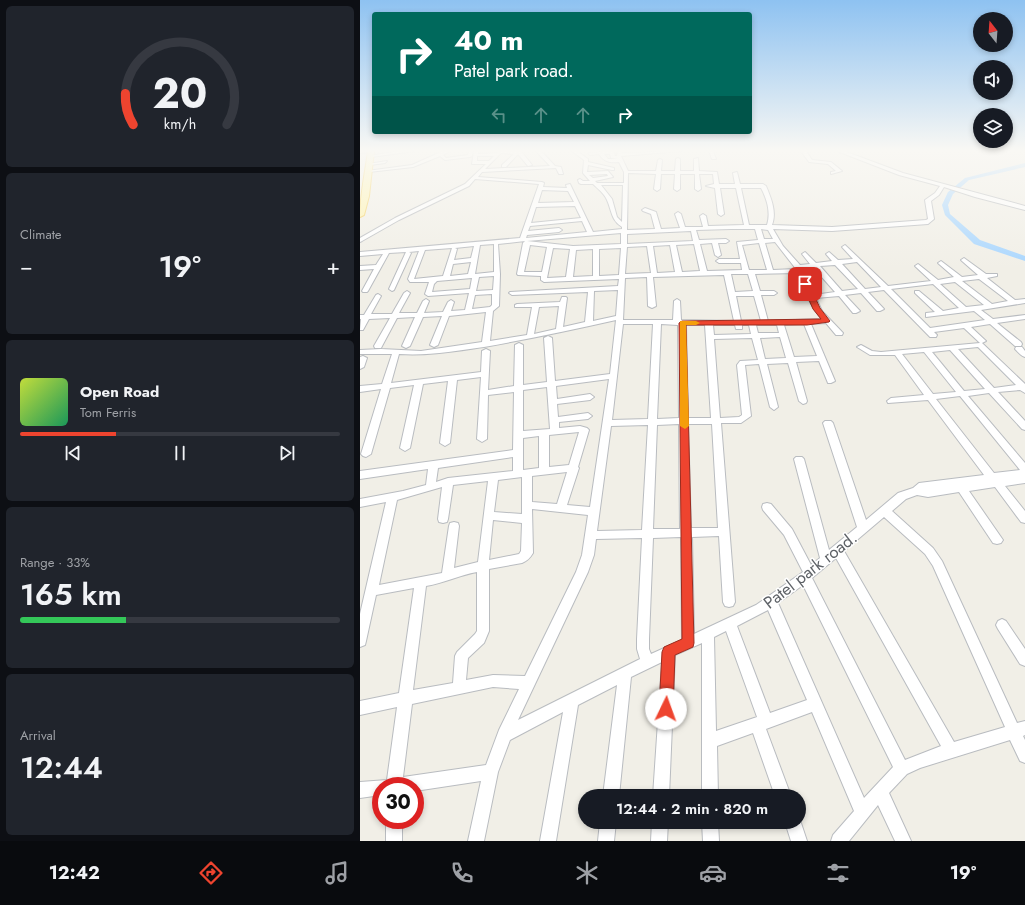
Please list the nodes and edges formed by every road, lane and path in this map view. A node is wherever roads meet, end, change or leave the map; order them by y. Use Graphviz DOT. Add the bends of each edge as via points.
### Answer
graph roads {
  1 [pos="363,190"];
  2 [pos="366,190"];
  3 [pos="457,190"];
  4 [pos="540,190"];
  5 [pos="543,190"];
  6 [pos="563,190"];
  7 [pos="571,190"];
  8 [pos="602,190"];
  9 [pos="626,190"];
  10 [pos="718,190"];
  11 [pos="738,190"];
  12 [pos="765,190"];
  13 [pos="940,190"];
  14 [pos="960,190"];
  15 [pos="551,197"];
  16 [pos="360,204"];
  17 [pos="577,204"];
  18 [pos="535,205"];
  19 [pos="1025,208"];
  20 [pos="645,210"];
  21 [pos="556,214"];
  22 [pos="678,214"];
  23 [pos="721,214"];
  24 [pos="360,215"];
  25 [pos="703,216"];
  26 [pos="585,220"];
  27 [pos="527,225"];
  28 [pos="747,227"];
  29 [pos="759,227"];
  30 [pos="775,227"];
  31 [pos="706,228"];
  32 [pos="682,229"];
  33 [pos="693,229"];
  34 [pos="559,230"];
  35 [pos="624,230"];
  36 [pos="658,230"];
  37 [pos="525,233"];
  38 [pos="591,234"];
  39 [pos="360,240"];
  40 [pos="778,240"];
  41 [pos="726,241"];
  42 [pos="762,241"];
  43 [pos="523,242"];
  44 [pos="715,242"];
  45 [pos="697,243"];
  46 [pos="673,244"];
  47 [pos="496,245"];
  48 [pos="650,245"];
  49 [pos="477,246"];
  50 [pos="550,246"];
  51 [pos="623,246"];
  52 [pos="596,247"];
  53 [pos="845,247"];
  54 [pos="573,248"];
  55 [pos="454,249"];
  56 [pos="422,251"];
  57 [pos="408,252"];
  58 [pos="386,254"];
  59 [pos="805,254"];
  60 [pos="829,254"];
  61 [pos="360,255"];
  62 [pos="474,260"];
  63 [pos="858,260"];
  64 [pos="964,260"];
  65 [pos="744,261"];
  66 [pos="450,262"];
  67 [pos="838,263"];
  68 [pos="941,263"];
  69 [pos="815,265"];
  70 [pos="918,266"];
  71 [pos="379,267"];
  72 [pos="360,268"];
  73 [pos="799,269"];
  74 [pos="727,272"];
  75 [pos="748,272"];
  76 [pos="771,272"];
  77 [pos="704,273"];
  78 [pos="497,274"];
  79 [pos="679,274"];
  80 [pos="995,274"];
  81 [pos="652,275"];
  82 [pos="473,276"];
  83 [pos="982,276"];
  84 [pos="544,277"];
  85 [pos="622,277"];
  86 [pos="446,278"];
  87 [pos="456,278"];
  88 [pos="596,278"];
  89 [pos="411,279"];
  90 [pos="435,279"];
  91 [pos="569,279"];
  92 [pos="958,279"];
  93 [pos="371,280"];
  94 [pos="396,280"];
  95 [pos="360,281"];
  96 [pos="935,282"];
  97 [pos="621,288"];
  98 [pos="887,288"];
  99 [pos="392,289"];
  100 [pos="591,290"];
  101 [pos="365,291"];
  102 [pos="565,291"];
  103 [pos="864,291"];
  104 [pos="473,292"];
  105 [pos="495,292"];
  106 [pos="541,292"];
  107 [pos="917,292"];
  108 [pos="407,293"];
  109 [pos="453,293"];
  110 [pos="512,293"];
  111 [pos="774,293"];
  112 [pos="731,294"];
  113 [pos="757,294"];
  114 [pos="841,294"];
  115 [pos="378,296"];
  116 [pos="811,298"];
  117 [pos="426,301"];
  118 [pos="677,301"];
  119 [pos="1025,301"];
  120 [pos="451,302"];
  121 [pos="1014,303"];
  122 [pos="563,304"];
  123 [pos="536,305"];
  124 [pos="517,306"];
  125 [pos="990,306"];
  126 [pos="880,308"];
  127 [pos="975,308"];
  128 [pos="490,310"];
  129 [pos="965,310"];
  130 [pos="856,311"];
  131 [pos="468,312"];
  132 [pos="941,313"];
  133 [pos="448,314"];
  134 [pos="420,315"];
  135 [pos="929,315"];
  136 [pos="394,316"];
  137 [pos="363,317"];
  138 [pos="1025,317"];
  139 [pos="620,320"];
  140 [pos="752,322"];
  141 [pos="765,322"];
  142 [pos="817,322"];
  143 [pos="991,322"];
  144 [pos="654,323"];
  145 [pos="680,323"];
  146 [pos="709,323"];
  147 [pos="738,323"];
  148 [pos="780,323"];
  149 [pos="589,324"];
  150 [pos="965,325"];
  151 [pos="360,328"];
  152 [pos="559,331"];
  153 [pos="839,333"];
  154 [pos="784,335"];
  155 [pos="530,336"];
  156 [pos="740,336"];
  157 [pos="755,336"];
  158 [pos="710,337"];
  159 [pos="548,338"];
  160 [pos="982,341"];
  161 [pos="519,344"];
  162 [pos="434,345"];
  163 [pos="378,346"];
  164 [pos="406,346"];
  165 [pos="486,347"];
  166 [pos="861,347"];
  167 [pos="952,347"];
  168 [pos="1021,349"];
  169 [pos="926,350"];
  170 [pos="396,352"];
  171 [pos="897,353"];
  172 [pos="361,355"];
  173 [pos="821,358"];
  174 [pos="791,359"];
  175 [pos="762,361"];
  176 [pos="360,367"];
  177 [pos="485,374"];
  178 [pos="614,376"];
  179 [pos="453,377"];
  180 [pos="831,381"];
  181 [pos="419,382"];
  182 [pos="551,384"];
  183 [pos="385,386"];
  184 [pos="1024,388"];
  185 [pos="360,389"];
  186 [pos="518,389"];
  187 [pos="992,390"];
  188 [pos="484,393"];
  189 [pos="961,394"];
  190 [pos="590,397"];
  191 [pos="931,397"];
  192 [pos="803,401"];
  193 [pos="892,401"];
  194 [pos="553,402"];
  195 [pos="774,406"];
  196 [pos="588,416"];
  197 [pos="554,420"];
  198 [pos="716,421"];
  199 [pos="652,422"];
  200 [pos="685,422"];
  201 [pos="607,423"];
  202 [pos="828,423"];
  203 [pos="1025,427"];
  204 [pos="555,431"];
  205 [pos="544,433"];
  206 [pos="518,435"];
  207 [pos="482,439"];
  208 [pos="445,443"];
  209 [pos="405,448"];
  210 [pos="518,453"];
  211 [pos="366,454"];
  212 [pos="799,459"];
  213 [pos="434,465"];
  214 [pos="574,468"];
  215 [pos="544,471"];
  216 [pos="1025,472"];
  217 [pos="523,474"];
  218 [pos="360,475"];
  219 [pos="493,477"];
  220 [pos="1025,480"];
  221 [pos="994,481"];
  222 [pos="448,482"];
  223 [pos="431,486"];
  224 [pos="962,488"];
  225 [pos="911,493"];
  226 [pos="392,498"];
  227 [pos="360,503"];
  228 [pos="528,505"];
  229 [pos="767,507"];
  230 [pos="561,508"];
  231 [pos="884,510"];
  232 [pos="595,512"];
  233 [pos="489,516"];
  234 [pos="443,519"];
  235 [pos="528,519"];
  236 [pos="1025,519"];
  237 [pos="454,526"];
  238 [pos="862,528"];
  239 [pos="724,532"];
  240 [pos="687,533"];
  241 [pos="649,534"];
  242 [pos="592,535"];
  243 [pos="997,540"];
  244 [pos="837,550"];
  245 [pos="826,559"];
  246 [pos="483,565"];
  247 [pos="808,575"];
  248 [pos="447,576"];
  249 [pos="421,581"];
  250 [pos="370,591"];
  251 [pos="729,602"];
  252 [pos="771,602"];
  253 [pos="730,624"];
  254 [pos="1002,625"];
  255 [pos="708,633"];
  256 [pos="360,641"];
  257 [pos="688,643"];
  258 [pos="669,652"];
  259 [pos="1025,660"];
  260 [pos="648,662"];
  261 [pos="624,673"];
  262 [pos="528,683"];
  263 [pos="459,688"];
  264 [pos="406,698"];
  265 [pos="572,701"];
  266 [pos="815,704"];
  267 [pos="360,708"];
  268 [pos="761,723"];
  269 [pos="1019,729"];
  270 [pos="504,735"];
  271 [pos="709,741"];
  272 [pos="951,750"];
  273 [pos="1025,756"];
  274 [pos="902,769"];
  275 [pos="491,772"];
  276 [pos="395,777"];
  277 [pos="424,782"];
  278 [pos="372,788"];
  279 [pos="612,789"];
  280 [pos="661,789"];
  281 [pos="710,789"];
  282 [pos="781,789"];
  283 [pos="360,790"];
  284 [pos="880,791"];
  285 [pos="862,812"];
  286 [pos="394,829"];
  287 [pos="607,829"];
  288 [pos="660,829"];
  289 [pos="710,829"];
  290 [pos="795,829"];
  291 [pos="394,841"];
  292 [pos="476,841"];
  293 [pos="548,841"];
  294 [pos="606,841"];
  295 [pos="659,841"];
  296 [pos="711,841"];
  297 [pos="799,841"];
  298 [pos="839,841"];
  299 [pos="903,841"];
  1 -- 16 [label="main road"];
  2 -- 24 [label="main road"];
  3 -- 39 [label="street"];
  4 -- 18 [label="street"];
  5 -- 15 [label="street"];
  6 -- 15 [label="street"];
  7 -- 17 [label="street"];
  8 -- 35 [label="street" via="610,200 616,220"];
  9 -- 35 [label="street"];
  10 -- 23 [label="street"];
  11 -- 28 [label="street"];
  12 -- 30 [label="street"];
  13 -- 30 [label="street" via="928,200 932,219 928,222 846,229"];
  14 -- 19 [label="street"];
  15 -- 18 [label="street"];
  15 -- 21 [label="street"];
  17 -- 21 [label="street"];
  17 -- 26 [label="street"];
  18 -- 27 [label="street"];
  20 -- 36 [label="street" via="654,213"];
  21 -- 26 [label="street"];
  21 -- 27 [label="street"];
  22 -- 32 [label="street"];
  25 -- 31 [label="street"];
  26 -- 38 [label="street"];
  27 -- 37 [label="street"];
  28 -- 29 [label="street"];
  28 -- 31 [label="street" via="729,224"];
  29 -- 30 [label="street"];
  29 -- 40 [label="street" via="772,230"];
  29 -- 42 [label="street"];
  31 -- 33 [label="street"];
  32 -- 33 [label="street"];
  32 -- 36 [label="street"];
  33 -- 45 [label="street"];
  34 -- 37 [label="street"];
  35 -- 36 [label="street"];
  35 -- 38 [label="street"];
  35 -- 43 [label="street"];
  35 -- 51 [label="street"];
  37 -- 43 [label="street"];
  38 -- 43 [label="street"];
  40 -- 42 [label="street"];
  40 -- 73 [label="street"];
  41 -- 44 [label="street"];
  42 -- 65 [label="street" via="739,243"];
  42 -- 76 [label="street"];
  43 -- 47 [label="street"];
  43 -- 50 [label="street"];
  43 -- 61 [label="street"];
  43 -- 84 [label="street" via="520,274"];
  44 -- 45 [label="street"];
  44 -- 65 [label="street" via="718,258"];
  45 -- 46 [label="street"];
  45 -- 77 [label="street"];
  46 -- 48 [label="street"];
  46 -- 79 [label="street"];
  47 -- 49 [label="street"];
  47 -- 78 [label="street"];
  48 -- 51 [label="street"];
  48 -- 81 [label="street"];
  49 -- 55 [label="street"];
  49 -- 62 [label="street"];
  50 -- 54 [label="street"];
  50 -- 84 [label="street"];
  51 -- 52 [label="street"];
  51 -- 85 [label="street"];
  52 -- 54 [label="street"];
  52 -- 88 [label="street"];
  53 -- 63 [label="street"];
  54 -- 91 [label="street"];
  55 -- 56 [label="street"];
  55 -- 66 [label="street"];
  56 -- 57 [label="street"];
  56 -- 89 [label="street"];
  57 -- 58 [label="street"];
  57 -- 94 [label="street"];
  58 -- 61 [label="street"];
  58 -- 71 [label="street"];
  59 -- 69 [label="street"];
  60 -- 67 [label="street"];
  62 -- 66 [label="street"];
  62 -- 82 [label="street"];
  63 -- 67 [label="street"];
  63 -- 98 [label="street"];
  64 -- 83 [label="street"];
  65 -- 75 [label="street"];
  66 -- 86 [label="street"];
  67 -- 69 [label="street"];
  67 -- 103 [label="street"];
  68 -- 92 [label="street"];
  69 -- 73 [label="street"];
  69 -- 114 [label="street"];
  70 -- 96 [label="street"];
  71 -- 72 [label="street"];
  71 -- 93 [label="street"];
  73 -- 76 [label="street"];
  73 -- 116 [label="street"];
  74 -- 75 [label="street"];
  74 -- 77 [label="street"];
  74 -- 112 [label="street"];
  75 -- 76 [label="street"];
  75 -- 113 [label="street"];
  77 -- 79 [label="street"];
  78 -- 82 [label="street"];
  78 -- 105 [label="street"];
  79 -- 81 [label="street"];
  80 -- 83 [label="street"];
  81 -- 85 [label="street"];
  81 -- 144 [label="street"];
  82 -- 87 [label="street"];
  82 -- 104 [label="street"];
  83 -- 92 [label="street"];
  83 -- 121 [label="street"];
  84 -- 91 [label="street"];
  84 -- 106 [label="street"];
  85 -- 88 [label="street"];
  85 -- 97 [label="street"];
  86 -- 87 [label="street"];
  86 -- 90 [label="street"];
  87 -- 109 [label="street"];
  88 -- 91 [label="street"];
  89 -- 90 [label="street"];
  89 -- 94 [label="street"];
  90 -- 109 [label="street" via="427,294"];
  92 -- 96 [label="street"];
  92 -- 125 [label="street"];
  93 -- 95 [label="street"];
  93 -- 101 [label="street"];
  94 -- 99 [label="street"];
  96 -- 98 [label="street"];
  96 -- 129 [label="street"];
  97 -- 100 [label="street"];
  97 -- 139 [label="street"];
  98 -- 103 [label="street"];
  98 -- 150 [label="street" via="931,333"];
  100 -- 102 [label="street"];
  100 -- 149 [label="street"];
  102 -- 106 [label="street"];
  102 -- 122 [label="street"];
  103 -- 114 [label="street"];
  103 -- 126 [label="street"];
  104 -- 105 [label="street"];
  104 -- 109 [label="street"];
  104 -- 131 [label="street"];
  105 -- 128 [label="street" via="495,306"];
  106 -- 110 [label="street"];
  107 -- 132 [label="street"];
  108 -- 136 [label="street"];
  111 -- 113 [label="street"];
  112 -- 113 [label="street"];
  112 -- 147 [label="street"];
  113 -- 141 [label="street"];
  114 -- 116 [label="street"];
  114 -- 130 [label="street"];
  115 -- 137 [label="street"];
  116 -- 142 [label="street" via="819,312"];
  117 -- 134 [label="street"];
  118 -- 145 [label="street"];
  119 -- 121 [label="street"];
  120 -- 133 [label="street"];
  121 -- 125 [label="street"];
  122 -- 123 [label="street"];
  122 -- 152 [label="street"];
  123 -- 124 [label="street"];
  123 -- 155 [label="street"];
  125 -- 127 [label="street"];
  127 -- 129 [label="street"];
  127 -- 143 [label="street"];
  128 -- 131 [label="street"];
  128 -- 165 [label="street"];
  129 -- 132 [label="street"];
  131 -- 133 [label="street"];
  132 -- 135 [label="street"];
  133 -- 134 [label="street"];
  133 -- 162 [label="street"];
  134 -- 136 [label="street"];
  134 -- 164 [label="street"];
  136 -- 137 [label="street"];
  136 -- 163 [label="street"];
  137 -- 151 [label="street"];
  138 -- 143 [label="street"];
  139 -- 144 [label="street"];
  139 -- 149 [label="street"];
  139 -- 178 [label="street"];
  140 -- 141 [label="street"];
  140 -- 147 [label="street"];
  140 -- 157 [label="street"];
  141 -- 148 [label="street"];
  142 -- 148 [label="street"];
  142 -- 153 [label="street"];
  142 -- 173 [label="street"];
  143 -- 150 [label="street"];
  143 -- 168 [label="street"];
  144 -- 145 [label="street"];
  144 -- 199 [label="street"];
  145 -- 146 [label="street"];
  145 -- 200 [label="street"];
  146 -- 147 [label="street"];
  146 -- 158 [label="street"];
  147 -- 156 [label="street"];
  148 -- 154 [label="street"];
  149 -- 152 [label="street"];
  150 -- 160 [label="street"];
  152 -- 155 [label="street"];
  154 -- 157 [label="street"];
  154 -- 174 [label="street"];
  155 -- 165 [label="street"];
  156 -- 157 [label="street"];
  156 -- 158 [label="street"];
  157 -- 175 [label="street"];
  158 -- 198 [label="street"];
  159 -- 182 [label="street"];
  161 -- 186 [label="street"];
  165 -- 170 [label="street" via="431,353"];
  165 -- 177 [label="street"];
  166 -- 171 [label="street" via="873,354"];
  167 -- 169 [label="street"];
  167 -- 184 [label="street" via="981,346"];
  167 -- 187 [label="street"];
  169 -- 171 [label="street"];
  169 -- 189 [label="street"];
  170 -- 172 [label="street"];
  170 -- 183 [label="street"];
  171 -- 191 [label="street"];
  172 -- 176 [label="street"];
  173 -- 174 [label="street"];
  173 -- 180 [label="street"];
  174 -- 175 [label="street"];
  174 -- 192 [label="street"];
  175 -- 195 [label="street"];
  175 -- 198 [label="street" via="746,362 742,365 748,416 737,421"];
  177 -- 179 [label="street"];
  177 -- 188 [label="street"];
  178 -- 182 [label="street"];
  178 -- 201 [label="street"];
  179 -- 181 [label="street"];
  179 -- 208 [label="street"];
  181 -- 183 [label="street"];
  181 -- 209 [label="street"];
  182 -- 186 [label="street"];
  182 -- 194 [label="street"];
  183 -- 185 [label="street"];
  183 -- 211 [label="street"];
  184 -- 187 [label="street"];
  186 -- 188 [label="street"];
  186 -- 206 [label="street"];
  187 -- 189 [label="street"];
  187 -- 203 [label="street"];
  188 -- 207 [label="street"];
  189 -- 191 [label="street"];
  189 -- 216 [label="street"];
  190 -- 194 [label="street"];
  191 -- 193 [label="street"];
  191 -- 221 [label="street"];
  194 -- 197 [label="street"];
  196 -- 197 [label="street"];
  197 -- 204 [label="street"];
  198 -- 200 [label="street"];
  198 -- 239 [label="street"];
  199 -- 200 [label="street"];
  199 -- 201 [label="street"];
  199 -- 241 [label="street"];
  200 -- 240 [label="street"];
  201 -- 232 [label="street"];
  202 -- 238 [label="street"];
  204 -- 205 [label="street"];
  204 -- 214 [label="street" via="584,430"];
  205 -- 206 [label="street"];
  205 -- 215 [label="street"];
  206 -- 210 [label="street"];
  210 -- 213 [label="street"];
  210 -- 217 [label="street"];
  212 -- 245 [label="street"];
  213 -- 218 [label="street"];
  213 -- 223 [label="street"];
  214 -- 215 [label="street"];
  214 -- 230 [label="street"];
  215 -- 217 [label="street"];
  216 -- 221 [label="street"];
  217 -- 219 [label="street"];
  217 -- 228 [label="street"];
  219 -- 222 [label="street"];
  219 -- 233 [label="street"];
  220 -- 221 [label="street"];
  221 -- 224 [label="street"];
  221 -- 225 [label="street, Patel park road." via="923,486"];
  221 -- 236 [label="street"];
  222 -- 223 [label="street"];
  222 -- 234 [label="street"];
  223 -- 226 [label="street"];
  224 -- 225 [label="street"];
  224 -- 243 [label="street"];
  225 -- 231 [label="street, Patel park road."];
  226 -- 227 [label="street"];
  226 -- 250 [label="street"];
  228 -- 230 [label="street"];
  228 -- 235 [label="street"];
  229 -- 247 [label="street" via="788,532"];
  230 -- 232 [label="street"];
  231 -- 238 [label="street, Patel park road."];
  231 -- 269 [label="street" via="929,551 938,564"];
  232 -- 242 [label="street"];
  233 -- 235 [label="street"];
  233 -- 246 [label="street"];
  235 -- 246 [label="street" via="527,553 524,557"];
  237 -- 248 [label="street"];
  238 -- 244 [label="street, Patel park road."];
  239 -- 240 [label="street"];
  239 -- 251 [label="street"];
  240 -- 241 [label="street"];
  240 -- 257 [label="street"];
  241 -- 242 [label="street"];
  241 -- 260 [label="street" via="643,644"];
  242 -- 262 [label="street" via="582,572"];
  244 -- 245 [label="street, Patel park road."];
  244 -- 272 [label="street"];
  245 -- 247 [label="street, Patel park road."];
  246 -- 248 [label="street" via="456,571"];
  246 -- 263 [label="street" via="482,636 462,656"];
  247 -- 252 [label="street, Patel park road."];
  247 -- 274 [label="street"];
  248 -- 249 [label="street"];
  249 -- 250 [label="street"];
  249 -- 264 [label="street"];
  250 -- 256 [label="street"];
  252 -- 253 [label="street, Patel park road."];
  252 -- 266 [label="street"];
  253 -- 255 [label="street, Patel park road."];
  253 -- 268 [label="street"];
  254 -- 259 [label="street"];
  255 -- 257 [label="street, Patel park road."];
  255 -- 271 [label="street"];
  257 -- 258 [label="street, Patel park road."];
  258 -- 260 [label="street, Patel park road."];
  258 -- 280 [label="street"];
  260 -- 261 [label="street, Patel park road."];
  261 -- 265 [label="street, Patel park road."];
  261 -- 279 [label="street"];
  262 -- 263 [label="street" via="493,681"];
  262 -- 270 [label="street"];
  263 -- 264 [label="street"];
  264 -- 267 [label="street"];
  264 -- 276 [label="street"];
  265 -- 270 [label="street, Patel park road."];
  265 -- 293 [label="street"];
  266 -- 268 [label="street"];
  266 -- 285 [label="street"];
  268 -- 271 [label="street"];
  268 -- 282 [label="street"];
  269 -- 272 [label="street"];
  269 -- 273 [label="street"];
  270 -- 275 [label="street"];
  271 -- 281 [label="street"];
  272 -- 274 [label="street"];
  274 -- 284 [label="street"];
  275 -- 277 [label="street"];
  275 -- 292 [label="street"];
  278 -- 283 [label="street"];
  284 -- 285 [label="street"];
  284 -- 299 [label="street"];
  285 -- 298 [label="street"];
  286 -- 291 [label="street"];
  287 -- 294 [label="street"];
  288 -- 295 [label="street"];
  289 -- 296 [label="street"];
  290 -- 297 [label="street"];
}
